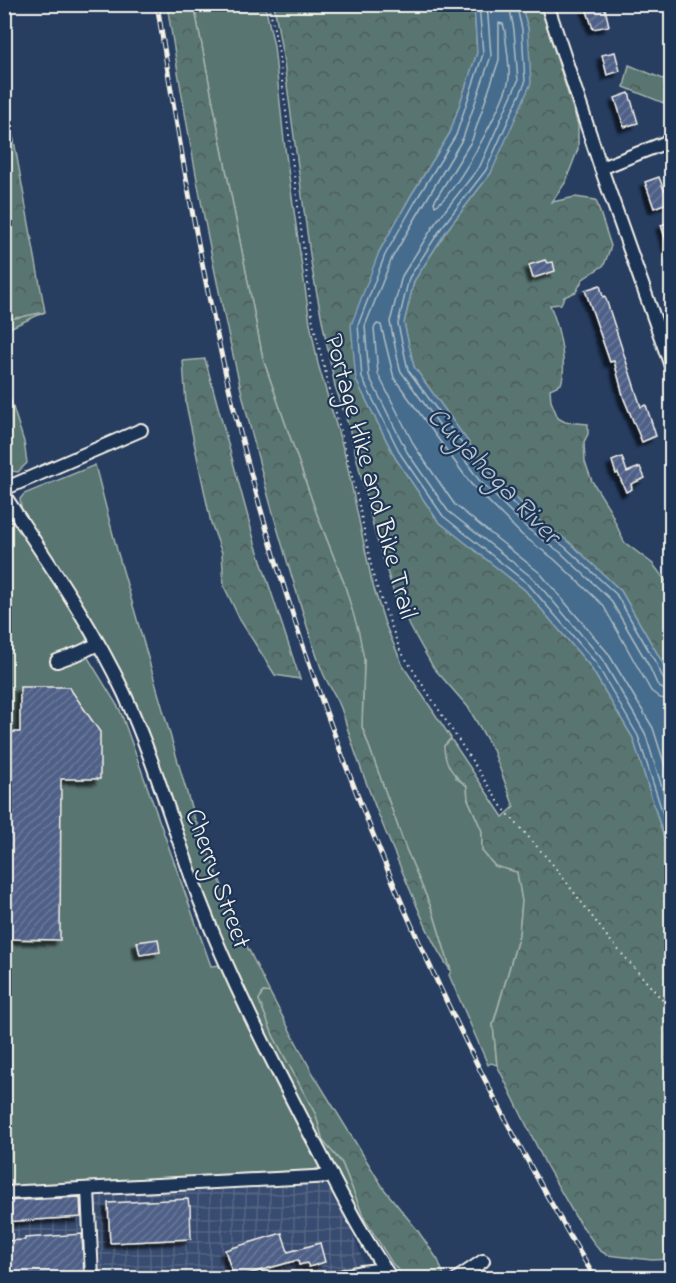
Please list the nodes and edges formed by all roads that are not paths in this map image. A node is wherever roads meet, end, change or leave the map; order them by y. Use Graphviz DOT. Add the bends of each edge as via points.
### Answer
graph roads {
  1 [pos="547,4"];
  2 [pos="672,140"];
  3 [pos="601,168"];
  4 [pos="672,369"];
  5 [pos="141,430"];
  6 [pos="4,489"];
  7 [pos="4,495"];
  8 [pos="98,644"];
  9 [pos="57,661"];
  10 [pos="332,1176"];
  11 [pos="88,1189"];
  12 [pos="4,1193"];
  13 [pos="483,1261"];
  14 [pos="386,1276"];
  15 [pos="92,1278"];
  16 [pos="337,1278"];
  17 [pos="458,1278"];
  1 -- 3 [label="street"];
  2 -- 3 [label="street"];
  3 -- 4 [label="street"];
  5 -- 6 [label="street"];
  7 -- 8 [label="street, Cherry Street"];
  8 -- 9 [label="street"];
  8 -- 10 [label="street, Cherry Street" via="135,719 226,965"];
  10 -- 11 [label="street"];
  10 -- 14 [label="street, Cherry Street"];
  11 -- 12 [label="street"];
  11 -- 15 [label="street"];
  13 -- 17 [label="street"];
  14 -- 16 [label="street" via="359,1271"];
}
